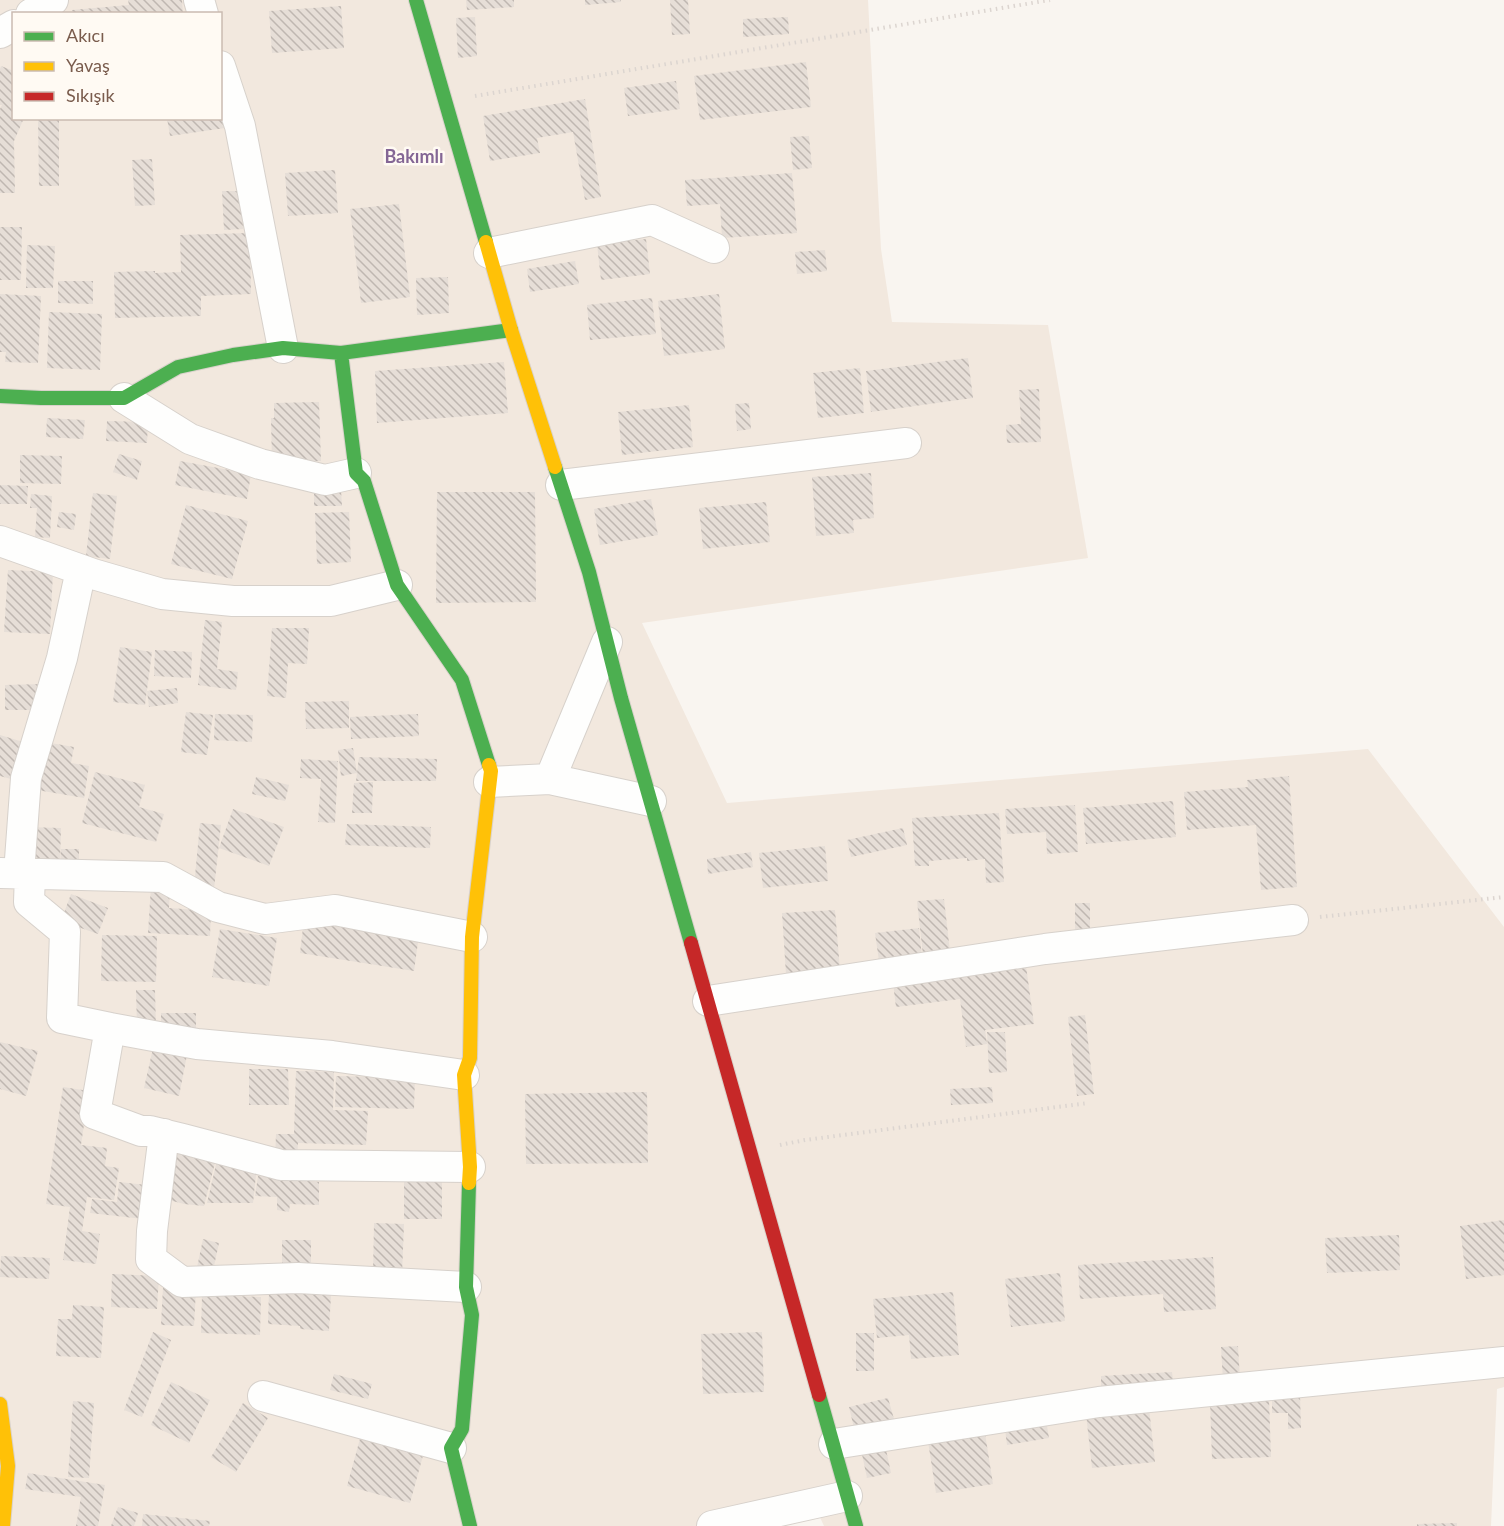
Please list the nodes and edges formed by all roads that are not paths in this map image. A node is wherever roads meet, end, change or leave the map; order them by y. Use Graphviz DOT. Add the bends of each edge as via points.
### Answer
graph roads {
  1 [pos="53,0"];
  2 [pos="416,0"];
  3 [pos="35,12"];
  4 [pos="222,72"];
  5 [pos="714,248"];
  6 [pos="489,253"];
  7 [pos="511,330"];
  8 [pos="283,348"];
  9 [pos="341,353"];
  10 [pos="0,396"];
  11 [pos="124,398"];
  12 [pos="906,443"];
  13 [pos="356,473"];
  14 [pos="561,485"];
  15 [pos="0,542"];
  16 [pos="81,570"];
  17 [pos="397,585"];
  18 [pos="607,642"];
  19 [pos="550,779"];
  20 [pos="489,782"];
  21 [pos="651,801"];
  22 [pos="16,873"];
  23 [pos="1293,920"];
  24 [pos="472,937"];
  25 [pos="708,1001"];
  26 [pos="110,1028"];
  27 [pos="464,1075"];
  28 [pos="164,1134"];
  29 [pos="470,1167"];
  30 [pos="466,1287"];
  31 [pos="1504,1362"];
  32 [pos="263,1396"];
  33 [pos="0,1404"];
  34 [pos="834,1444"];
  35 [pos="451,1448"];
  36 [pos="848,1496"];
  37 [pos="3,1526"];
  38 [pos="470,1526"];
  39 [pos="712,1526"];
  40 [pos="856,1526"];
  1 -- 3 [label="street"];
  2 -- 6 [label="street"];
  4 -- 8 [label="street" via="240,126"];
  5 -- 6 [label="street" via="652,220"];
  6 -- 7 [label="street"];
  7 -- 9 [label="street"];
  7 -- 14 [label="street"];
  8 -- 9 [label="street"];
  8 -- 11 [label="street" via="178,367"];
  9 -- 13 [label="street"];
  10 -- 11 [label="street"];
  11 -- 13 [label="street" via="190,439 260,464 325,480"];
  12 -- 14 [label="street"];
  13 -- 17 [label="street" via="364,481"];
  14 -- 18 [label="street"];
  15 -- 16 [label="street"];
  16 -- 17 [label="street" via="162,594 233,601 332,601"];
  16 -- 22 [label="street" via="62,658 26,778"];
  17 -- 20 [label="street" via="462,680 491,771"];
  18 -- 19 [label="street"];
  18 -- 21 [label="street"];
  19 -- 20 [label="street"];
  19 -- 21 [label="street"];
  20 -- 24 [label="street"];
  21 -- 25 [label="street"];
  22 -- 24 [label="street" via="163,877 218,907 266,919 335,910"];
  22 -- 26 [label="street" via="29,902 65,932 62,1018"];
  23 -- 25 [label="street" via="1045,950"];
  24 -- 27 [label="street" via="470,1058"];
  25 -- 34 [label="street"];
  26 -- 27 [label="street" via="198,1044 332,1056"];
  26 -- 28 [label="street" via="95,1114 141,1131"];
  27 -- 29 [label="street"];
  28 -- 29 [label="street" via="281,1166"];
  28 -- 30 [label="street" via="151,1259 182,1282 298,1278"];
  29 -- 30 [label="street"];
  30 -- 35 [label="street" via="472,1315 462,1429"];
  31 -- 34 [label="street" via="1099,1402"];
  32 -- 35 [label="street"];
  33 -- 37 [label="street" via="8,1466"];
  34 -- 36 [label="street"];
  35 -- 38 [label="street"];
  36 -- 39 [label="street"];
  36 -- 40 [label="street"];
}
